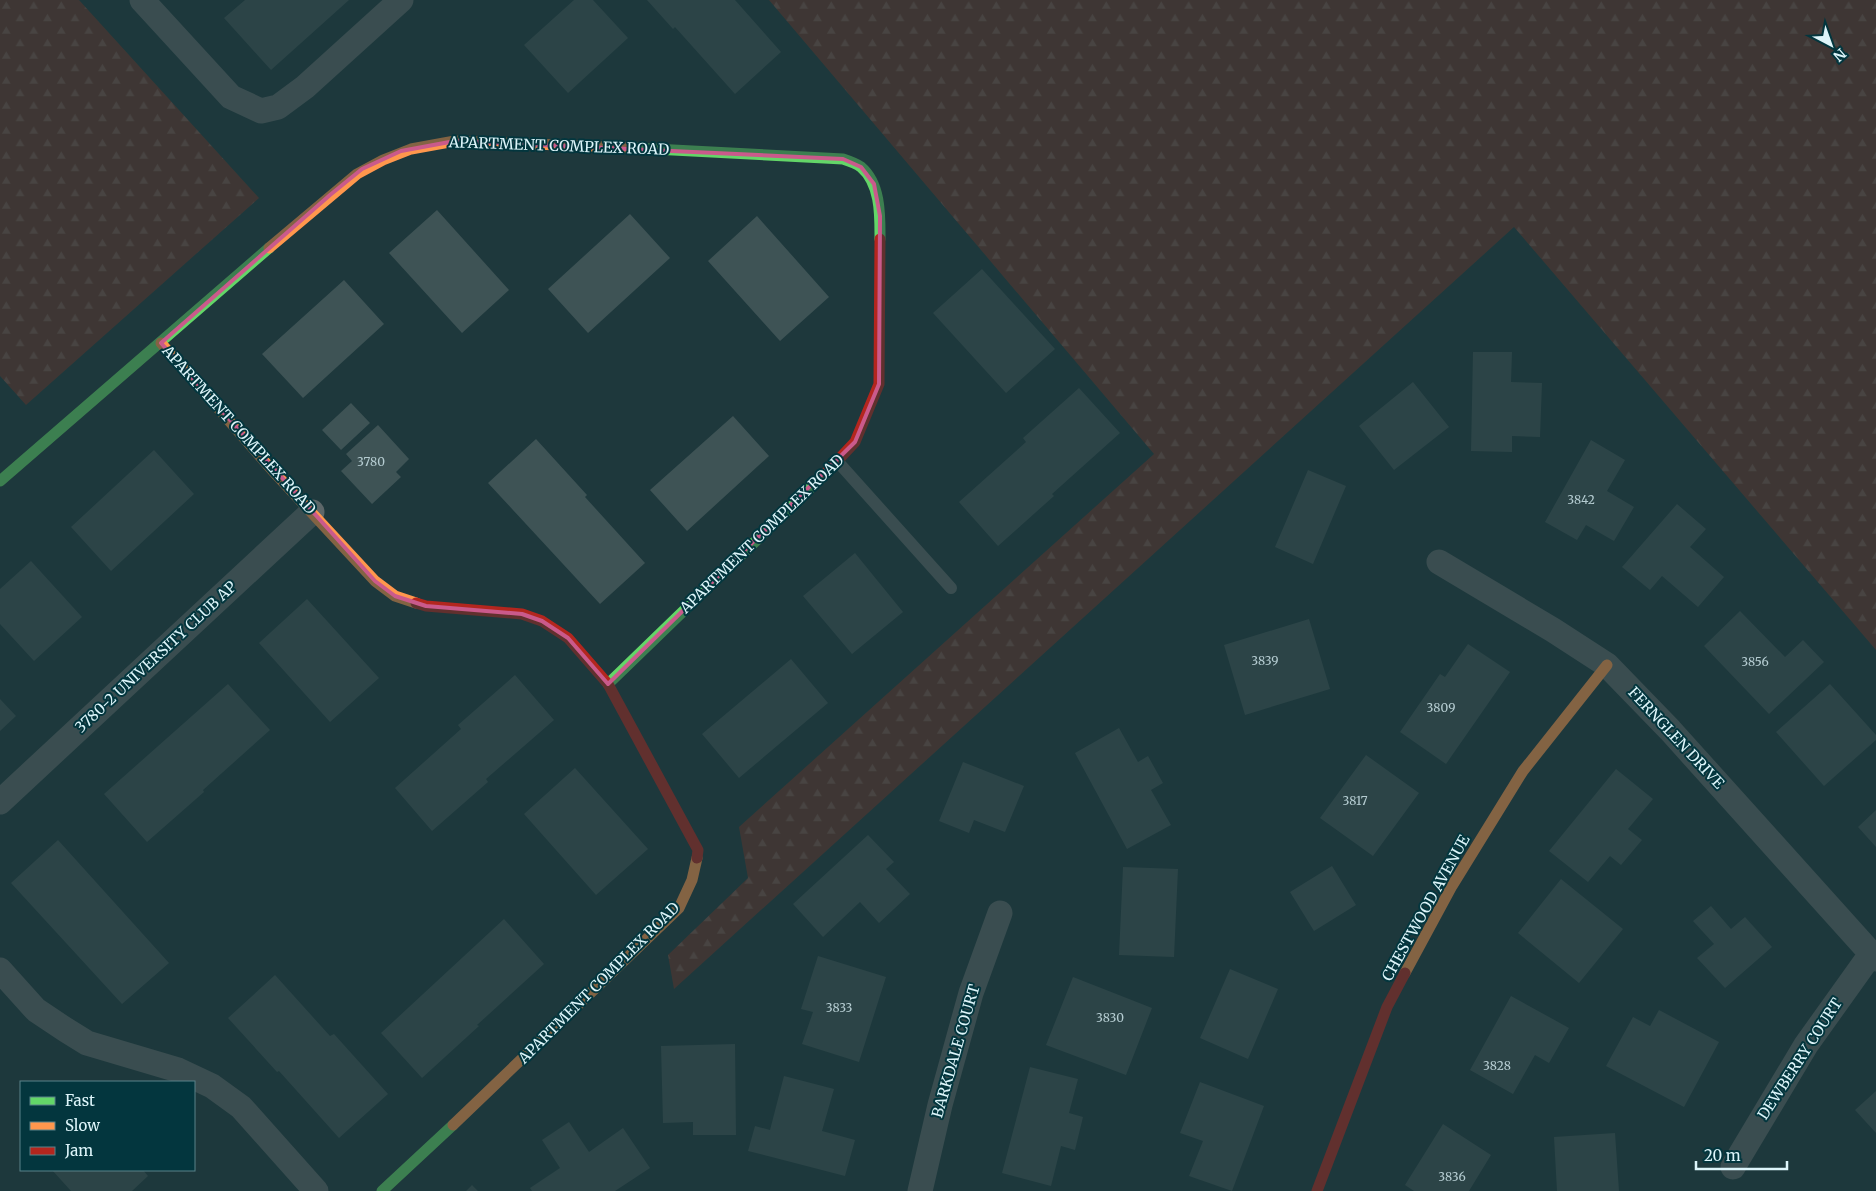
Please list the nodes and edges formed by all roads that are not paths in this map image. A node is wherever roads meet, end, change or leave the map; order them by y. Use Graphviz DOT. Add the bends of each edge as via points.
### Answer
graph roads {
  1 [pos="142,0"];
  2 [pos="401,0"];
  3 [pos="160,343"];
  4 [pos="838,462"];
  5 [pos="0,481"];
  6 [pos="312,512"];
  7 [pos="1439,562"];
  8 [pos="951,588"];
  9 [pos="1607,665"];
  10 [pos="608,684"];
  11 [pos="0,802"];
  12 [pos="1000,912"];
  13 [pos="1874,956"];
  14 [pos="0,970"];
  15 [pos="1733,1167"];
  16 [pos="316,1191"];
  17 [pos="382,1191"];
  18 [pos="920,1191"];
  19 [pos="1317,1191"];
  1 -- 2 [label="street" via="231,97 261,110 278,107 305,87"];
  3 -- 4 [label="street, APARTMENT COMPLEX ROAD" via="362,169 410,149 455,141 843,159 861,167 874,184 880,216 879,384 855,442"];
  3 -- 5 [label="street"];
  3 -- 6 [label="street, APARTMENT COMPLEX ROAD"];
  4 -- 8 [label="lane"];
  4 -- 10 [label="street, APARTMENT COMPLEX ROAD"];
  6 -- 10 [label="street, APARTMENT COMPLEX ROAD" via="375,581 395,596 426,606 522,614 542,621 568,638"];
  6 -- 11 [label="street, 3780-2 UNIVERSITY CLUB AP"];
  7 -- 9 [label="street, FERNGLEN DRIVE"];
  9 -- 13 [label="street, FERNGLEN DRIVE"];
  9 -- 19 [label="street, CHESTWOOD AVENUE" via="1523,771 1452,886 1387,1007"];
  10 -- 17 [label="street, APARTMENT COMPLEX ROAD" via="698,850 690,891 679,908"];
  12 -- 18 [label="street, BARKDALE COURT" via="971,994"];
  13 -- 15 [label="street, DEWBERRY COURT" via="1806,1045"];
  14 -- 16 [label="street" via="36,1010 87,1042 178,1070 212,1086 241,1107"];
}
